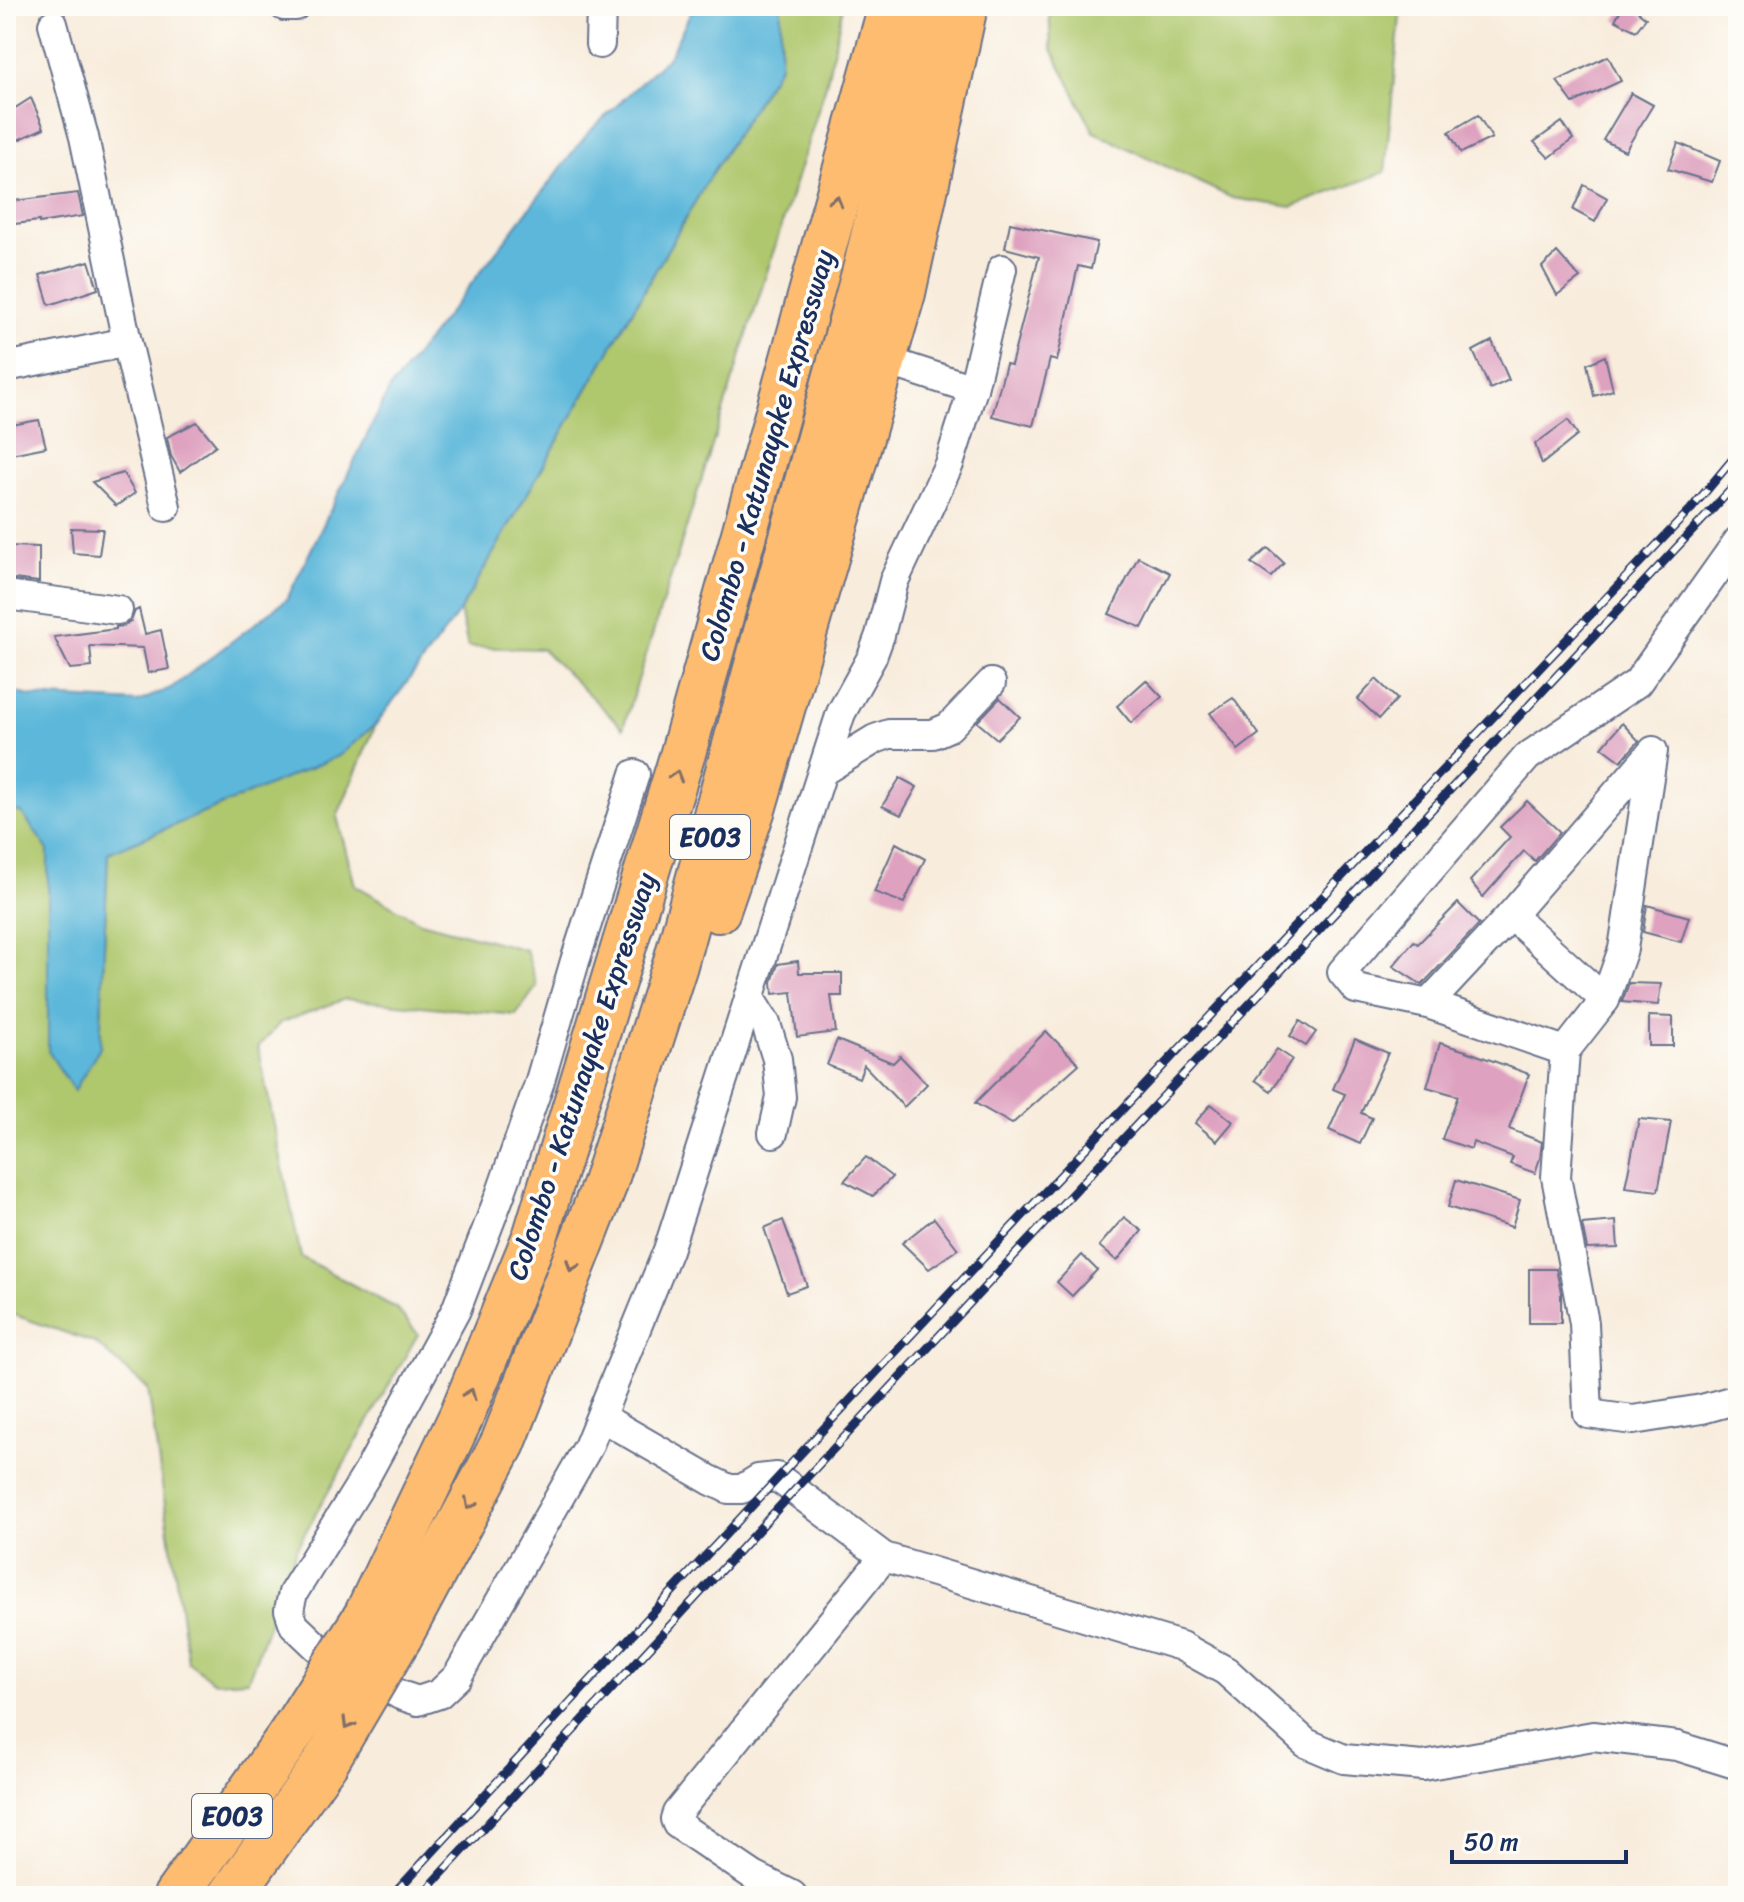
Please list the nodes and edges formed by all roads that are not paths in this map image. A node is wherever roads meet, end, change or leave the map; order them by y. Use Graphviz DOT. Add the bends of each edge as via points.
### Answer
graph roads {
  1 [pos="284,6"];
  2 [pos="295,6"];
  3 [pos="601,6"];
  4 [pos="891,6"];
  5 [pos="929,6"];
  6 [pos="946,6"];
  7 [pos="965,6"];
  8 [pos="984,6"];
  9 [pos="53,24"];
  10 [pos="600,44"];
  11 [pos="1002,269"];
  12 [pos="127,342"];
  13 [pos="902,366"];
  14 [pos="6,367"];
  15 [pos="973,389"];
  16 [pos="166,507"];
  17 [pos="1738,541"];
  18 [pos="6,595"];
  19 [pos="118,610"];
  20 [pos="991,683"];
  21 [pos="823,771"];
  22 [pos="635,774"];
  23 [pos="1511,915"];
  24 [pos="692,983"];
  25 [pos="749,997"];
  26 [pos="1605,1000"];
  27 [pos="1428,1004"];
  28 [pos="1565,1051"];
  29 [pos="630,1104"];
  30 [pos="773,1133"];
  31 [pos="596,1206"];
  32 [pos="1738,1399"];
  33 [pos="601,1417"];
  34 [pos="884,1557"];
  35 [pos="383,1626"];
  36 [pos="1737,1762"];
  37 [pos="792,1895"];
  38 [pos="176,1896"];
  39 [pos="231,1896"];
  1 -- 2 [label="street"];
  3 -- 10 [label="street"];
  35 -- 4 [label="highway, Colombo - Katunayake Expressway / E003, one-way" via="536,1234 683,753"];
  5 -- 29 [label="highway, Colombo - Katunayake Expressway / E003" via="857,297 675,965"];
  6 -- 29 [label="highway" via="881,287 792,602 700,915"];
  7 -- 24 [label="highway" via="903,293 754,806"];
  8 -- 13 [label="highway"];
  9 -- 12 [label="street" via="84,137"];
  11 -- 15 [label="street"];
  12 -- 14 [label="street"];
  12 -- 16 [label="street"];
  13 -- 15 [label="street"];
  13 -- 24 [label="highway" via="830,624 767,811"];
  15 -- 21 [label="street" via="949,464 894,581 872,657 841,713"];
  17 -- 27 [label="street" via="1637,683 1527,757 1342,972 1356,989"];
  18 -- 19 [label="street"];
  20 -- 21 [label="street" via="949,727 933,734 889,734"];
  21 -- 25 [label="street"];
  22 -- 33 [label="street" via="539,1084 456,1310 367,1474 293,1593 289,1610 294,1625 317,1647 400,1695 418,1701 439,1694 457,1677"];
  23 -- 26 [label="street"];
  23 -- 26 [label="street" via="1653,751 1623,949"];
  23 -- 27 [label="street"];
  24 -- 31 [label="highway"];
  25 -- 30 [label="street" via="766,1024 777,1059 781,1097"];
  25 -- 33 [label="street" via="668,1250"];
  26 -- 28 [label="street"];
  27 -- 28 [label="street"];
  28 -- 32 [label="street" via="1556,1177 1584,1323 1588,1414 1633,1420"];
  29 -- 31 [label="highway, Colombo - Katunayake Expressway / E003"];
  31 -- 35 [label="highway, Colombo - Katunayake Expressway / E003, one-way" via="503,1443"];
  33 -- 34 [label="street" via="729,1489 777,1477"];
  34 -- 36 [label="street" via="1181,1646 1226,1671 1306,1743 1344,1759 1423,1766 1593,1736 1677,1746"];
  34 -- 37 [label="street" via="675,1819 754,1876"];
  35 -- 38 [label="highway, Colombo - Katunayake Expressway / E003, bridge" via="289,1737"];
  35 -- 39 [label="highway, Colombo - Katunayake Expressway / E003, one-way, bridge" via="325,1763"];
}
